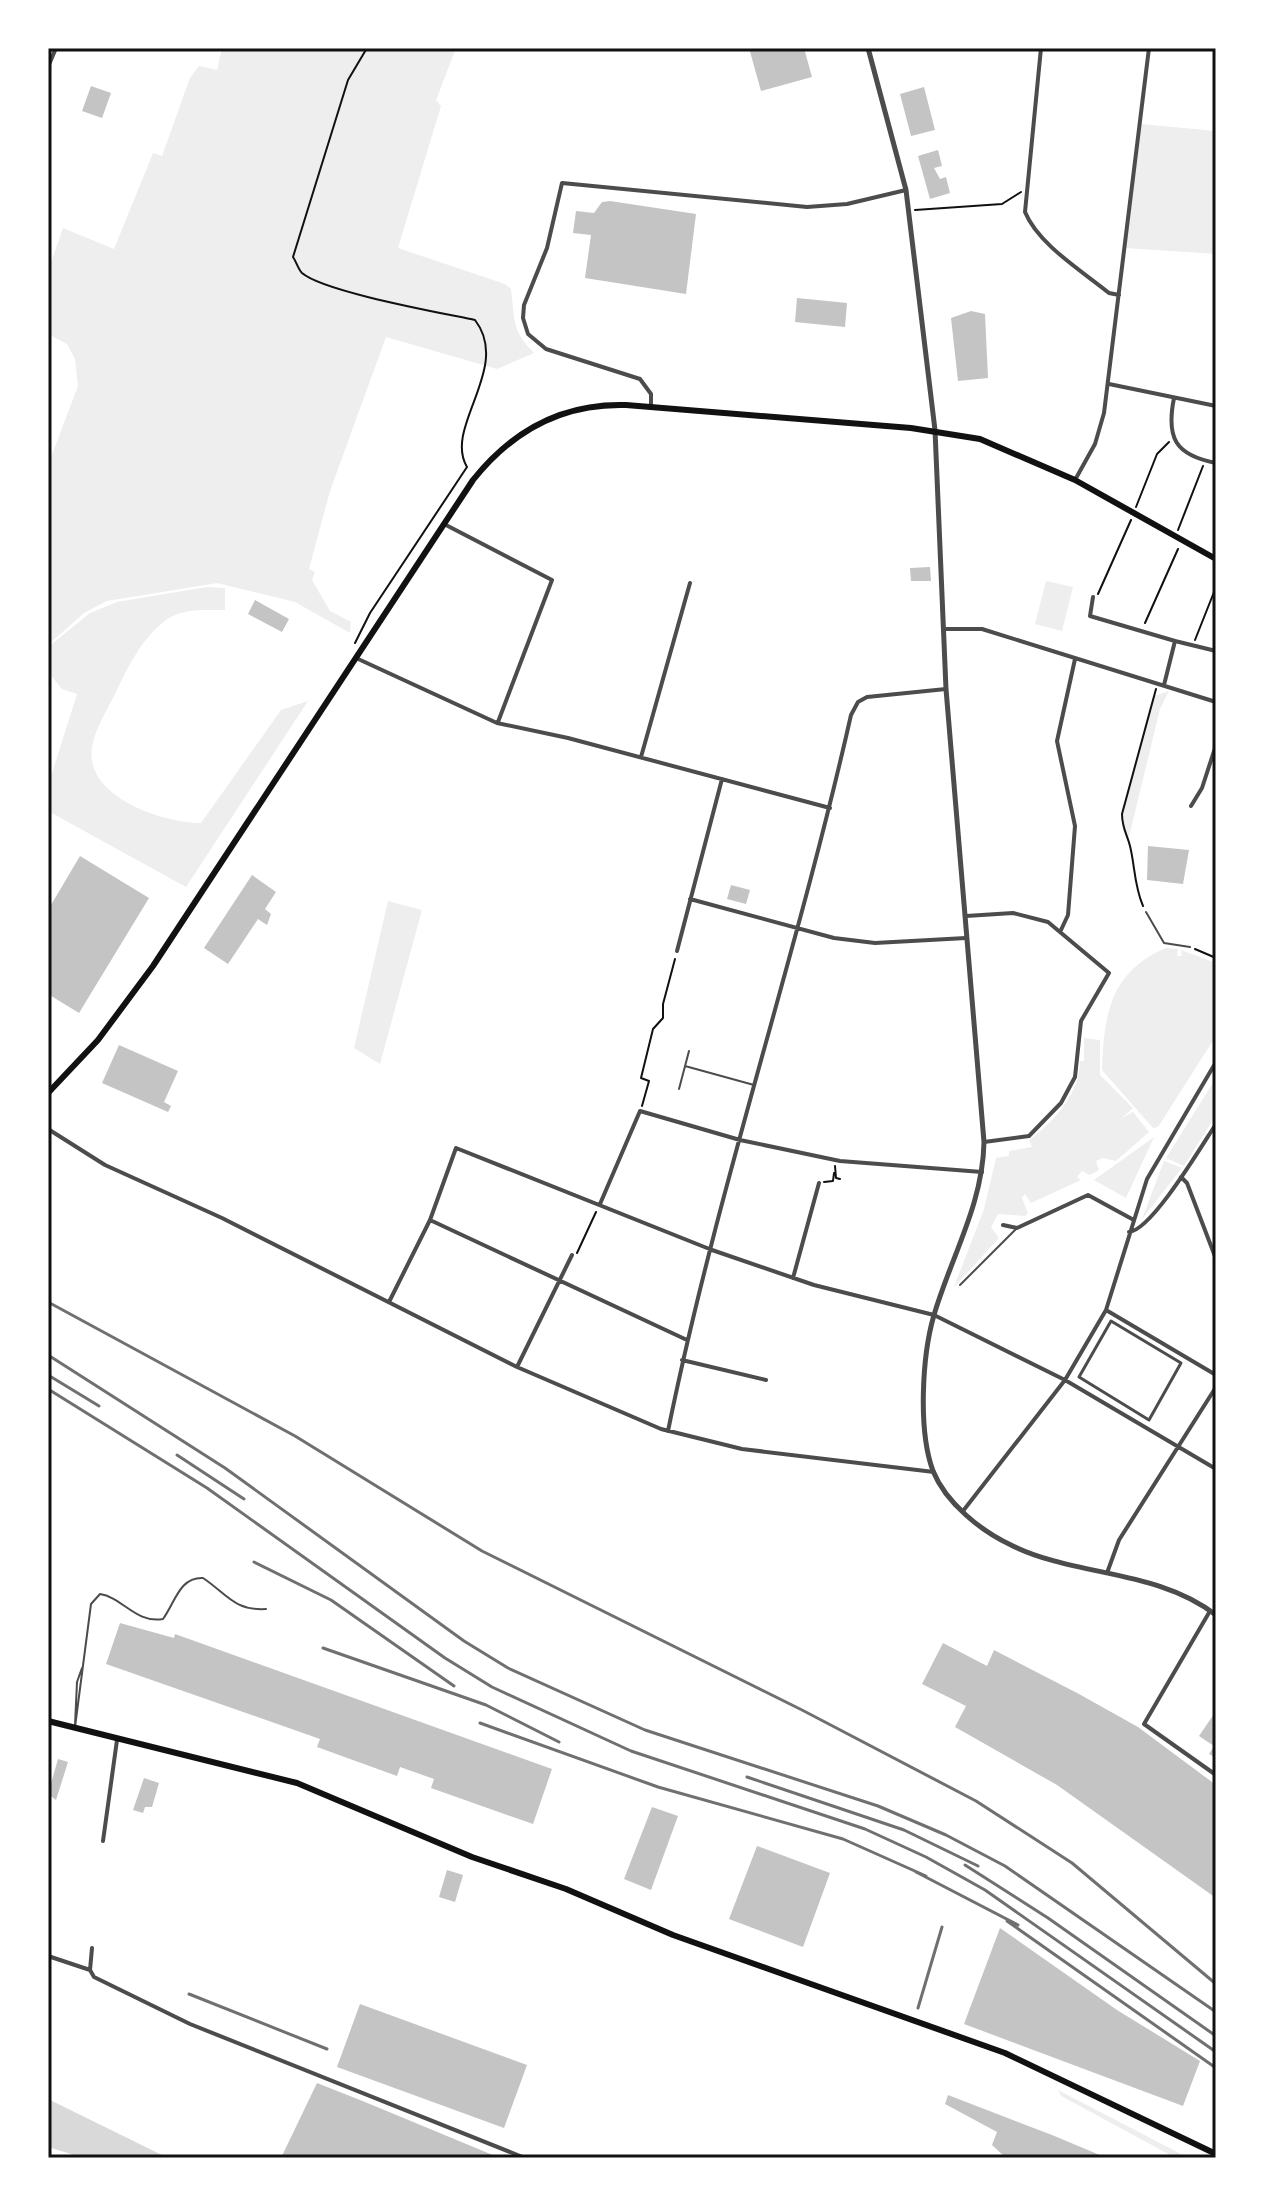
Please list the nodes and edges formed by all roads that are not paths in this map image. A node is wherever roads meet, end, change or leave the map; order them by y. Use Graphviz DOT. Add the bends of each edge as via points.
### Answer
graph roads {
  1 [pos="56,48"];
  2 [pos="868,48"];
  3 [pos="1041,48"];
  4 [pos="1149,48"];
  5 [pos="48,67"];
  6 [pos="906,190"];
  7 [pos="1120,295"];
  8 [pos="1109,384"];
  9 [pos="1174,398"];
  10 [pos="1216,406"];
  11 [pos="651,407"];
  12 [pos="935,430"];
  13 [pos="1216,463"];
  14 [pos="1075,480"];
  15 [pos="444,524"];
  16 [pos="1216,559"];
  17 [pos="690,583"];
  18 [pos="1093,597"];
  19 [pos="943,629"];
  20 [pos="1175,641"];
  21 [pos="1216,651"];
  22 [pos="356,658"];
  23 [pos="1075,659"];
  24 [pos="1164,685"];
  25 [pos="946,689"];
  26 [pos="1216,702"];
  27 [pos="497,723"];
  28 [pos="1216,745"];
  29 [pos="641,757"];
  30 [pos="722,779"];
  31 [pos="1191,806"];
  32 [pos="830,808"];
  33 [pos="690,899"];
  34 [pos="1146,912"];
  35 [pos="965,916"];
  36 [pos="796,929"];
  37 [pos="1061,930"];
  38 [pos="966,938"];
  39 [pos="1190,947"];
  40 [pos="677,951"];
  41 [pos="689,1051"];
  42 [pos="1216,1062"];
  43 [pos="685,1066"];
  44 [pos="755,1085"];
  45 [pos="679,1089"];
  46 [pos="48,1093"];
  47 [pos="1216,1124"];
  48 [pos="48,1129"];
  49 [pos="740,1140"];
  50 [pos="984,1142"];
  51 [pos="982,1172"];
  52 [pos="1181,1177"];
  53 [pos="819,1183"];
  54 [pos="600,1204"];
  55 [pos="1132,1219"];
  56 [pos="430,1220"];
  57 [pos="1003,1225"];
  58 [pos="1017,1228"];
  59 [pos="1129,1232"];
  60 [pos="712,1250"];
  61 [pos="572,1255"];
  62 [pos="1216,1259"];
  63 [pos="793,1278"];
  64 [pos="561,1281"];
  65 [pos="960,1285"];
  66 [pos="389,1302"];
  67 [pos="1106,1310"];
  68 [pos="934,1315"];
  69 [pos="687,1340"];
  70 [pos="682,1360"];
  71 [pos="517,1367"];
  72 [pos="1216,1375"];
  73 [pos="1079,1377"];
  74 [pos="766,1380"];
  75 [pos="1065,1380"];
  76 [pos="1216,1387"];
  77 [pos="668,1431"];
  78 [pos="1180,1448"];
  79 [pos="1216,1469"];
  80 [pos="934,1472"];
  81 [pos="963,1511"];
  82 [pos="1107,1573"];
  83 [pos="266,1609"];
  84 [pos="1213,1613"];
  85 [pos="48,1721"];
  86 [pos="75,1728"];
  87 [pos="117,1740"];
  88 [pos="1216,1775"];
  89 [pos="103,1841"];
  90 [pos="92,1948"];
  91 [pos="48,1956"];
  92 [pos="90,1970"];
  93 [pos="1214,2152"];
  94 [pos="525,2158"];
  1 -- 5 [label="street"];
  2 -- 6 [label="street"];
  3 -- 7 [label="street" via="1025,212 1031,227 1109,293"];
  4 -- 7 [label="street"];
  6 -- 11 [label="street" via="807,207 562,183 547,248 524,305 525,326 546,349 640,379 651,394"];
  6 -- 12 [label="street"];
  7 -- 8 [label="street"];
  8 -- 9 [label="street"];
  8 -- 14 [label="street" via="1099,435"];
  9 -- 10 [label="street"];
  9 -- 13 [label="street" via="1173,439 1187,454"];
  11 -- 12 [label="main road"];
  11 -- 15 [label="main road" via="583,408 526,430 483,467"];
  12 -- 14 [label="main road" via="995,444"];
  12 -- 19 [label="street"];
  14 -- 16 [label="main road"];
  15 -- 22 [label="main road"];
  15 -- 27 [label="street" via="552,580"];
  17 -- 29 [label="street"];
  18 -- 20 [label="street" via="1090,616"];
  19 -- 23 [label="street" via="982,629"];
  19 -- 25 [label="street"];
  20 -- 21 [label="street"];
  20 -- 24 [label="street"];
  22 -- 27 [label="street"];
  22 -- 46 [label="main road" via="153,966 98,1040"];
  23 -- 24 [label="street"];
  23 -- 37 [label="street" via="1057,741 1075,826 1068,915"];
  24 -- 26 [label="street"];
  25 -- 32 [label="street" via="858,702"];
  25 -- 35 [label="street"];
  27 -- 29 [label="street"];
  28 -- 31 [label="street"];
  29 -- 30 [label="street"];
  30 -- 32 [label="street"];
  30 -- 33 [label="street"];
  32 -- 36 [label="street"];
  33 -- 36 [label="street"];
  33 -- 40 [label="street"];
  34 -- 39 [label="lane" via="1164,943"];
  35 -- 37 [label="street" via="1013,913"];
  35 -- 38 [label="street"];
  36 -- 38 [label="street" via="875,943"];
  36 -- 44 [label="street"];
  37 -- 50 [label="street" via="1108,970 1081,1021 1075,1077 1061,1103 1029,1136"];
  38 -- 50 [label="street"];
  41 -- 43 [label="lane"];
  42 -- 55 [label="street" via="1155,1162"];
  43 -- 44 [label="lane"];
  43 -- 45 [label="lane"];
  44 -- 49 [label="street"];
  47 -- 52 [label="street"];
  48 -- 66 [label="street" via="105,1165"];
  49 -- 51 [label="street" via="836,1160"];
  49 -- 54 [label="street" via="640,1111"];
  49 -- 60 [label="street"];
  50 -- 51 [label="street"];
  51 -- 68 [label="street"];
  52 -- 59 [label="street" via="1140,1228"];
  52 -- 62 [label="street"];
  53 -- 63 [label="street"];
  54 -- 56 [label="street" via="456,1148"];
  54 -- 60 [label="street"];
  55 -- 58 [label="street" via="1088,1195"];
  55 -- 59 [label="street"];
  56 -- 64 [label="street"];
  56 -- 66 [label="street"];
  57 -- 58 [label="street"];
  58 -- 65 [label="lane"];
  59 -- 67 [label="street"];
  60 -- 63 [label="street"];
  60 -- 69 [label="street"];
  61 -- 64 [label="street"];
  63 -- 68 [label="street"];
  64 -- 69 [label="street"];
  64 -- 71 [label="street"];
  66 -- 71 [label="street"];
  67 -- 72 [label="street"];
  67 -- 75 [label="street"];
  68 -- 75 [label="street"];
  68 -- 80 [label="street" via="924,1406"];
  69 -- 70 [label="street"];
  70 -- 74 [label="street"];
  70 -- 77 [label="street"];
  71 -- 77 [label="street"];
  73 -- 73 [label="street" via="1111,1321 1181,1363 1149,1420"];
  75 -- 78 [label="street"];
  75 -- 81 [label="street"];
  76 -- 78 [label="street"];
  77 -- 80 [label="street" via="742,1449"];
  78 -- 79 [label="street"];
  78 -- 82 [label="street" via="1119,1540"];
  80 -- 81 [label="street"];
  81 -- 82 [label="street" via="1019,1549"];
  82 -- 84 [label="street" via="1166,1589"];
  83 -- 86 [label="lane" via="230,1603 203,1578 180,1588 163,1619 127,1610 100,1594 91,1604"];
  84 -- 88 [label="street" via="1144,1724"];
  85 -- 86 [label="main road"];
  86 -- 87 [label="main road"];
  87 -- 89 [label="street"];
  87 -- 93 [label="main road" via="297,1783 673,1935 1005,2053"];
  90 -- 92 [label="street"];
  91 -- 92 [label="street"];
  92 -- 94 [label="street" via="94,1977 190,2024"];
}
